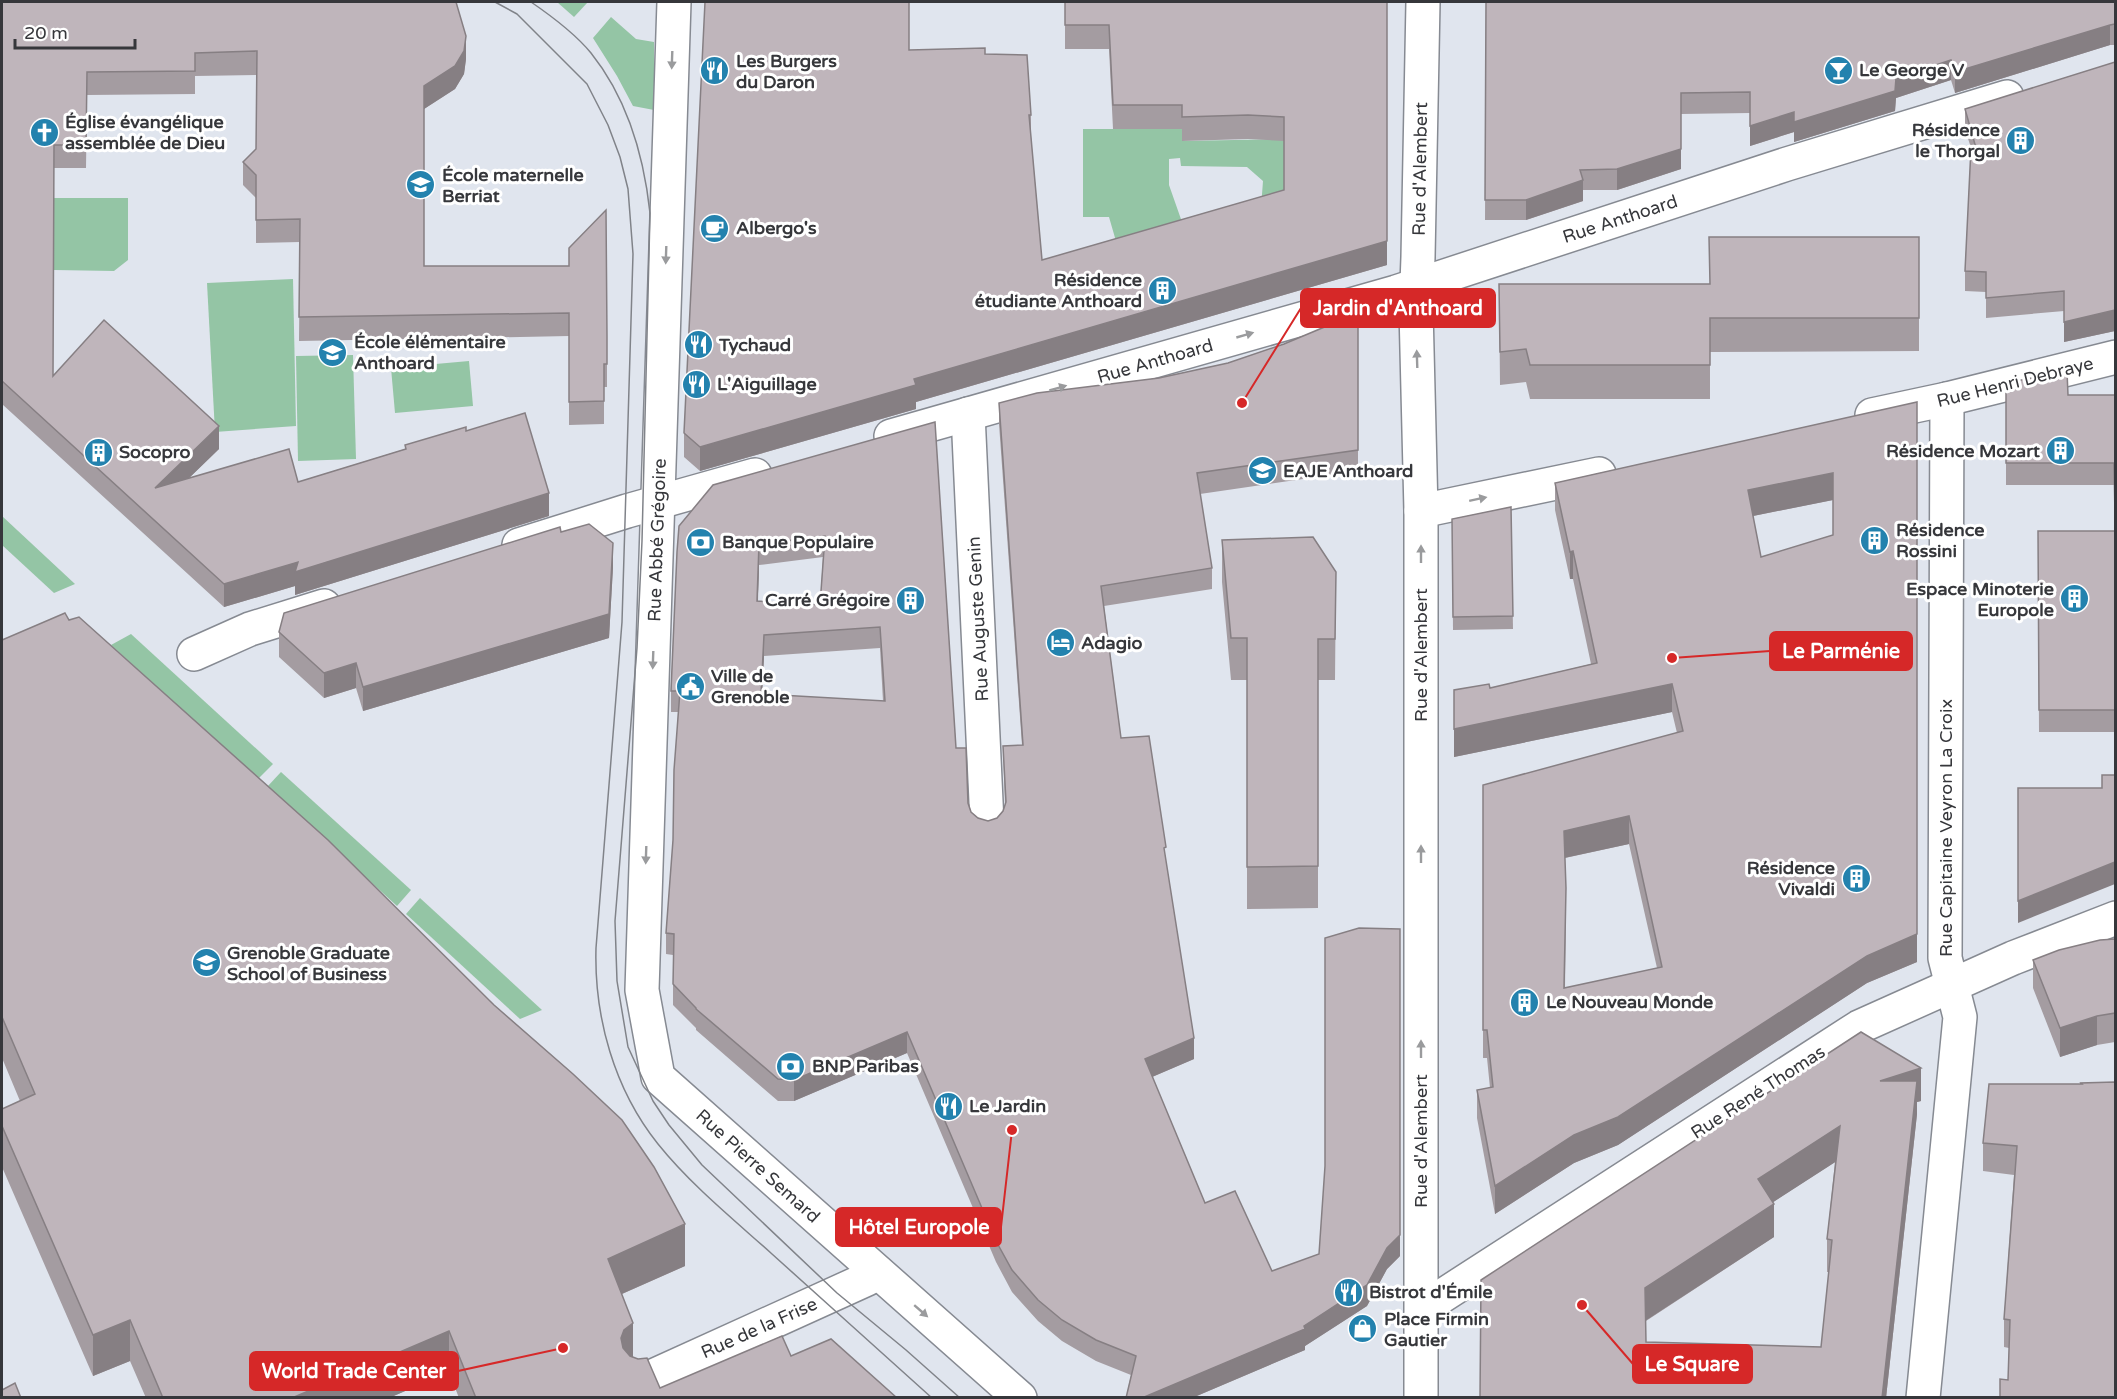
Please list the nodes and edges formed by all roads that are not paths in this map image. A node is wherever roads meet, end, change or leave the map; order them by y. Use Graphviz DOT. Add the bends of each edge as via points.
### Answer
graph roads {
  1 [pos="674,2"];
  2 [pos="1423,2"];
  3 [pos="2036,88"];
  4 [pos="1418,284"];
  5 [pos="2115,357"];
  6 [pos="1947,399"];
  7 [pos="968,414"];
  8 [pos="1842,422"];
  9 [pos="868,442"];
  10 [pos="1633,466"];
  11 [pos="779,468"];
  12 [pos="658,503"];
  13 [pos="1421,512"];
  14 [pos="496,552"];
  15 [pos="351,598"];
  16 [pos="194,654"];
  17 [pos="987,823"];
  18 [pos="2115,918"];
  19 [pos="1951,985"];
  20 [pos="658,1077"];
  21 [pos="877,1272"];
  22 [pos="1422,1309"];
  23 [pos="640,1382"];
  24 [pos="1020,1398"];
  25 [pos="1421,1398"];
  26 [pos="1923,1398"];
  1 -- 12 [label="street, Rue Abbé Grégoire, one-way"];
  2 -- 4 [label="street, Rue d'Alembert"];
  3 -- 4 [label="street, Rue Anthoard"];
  7 -- 4 [label="street, Rue Anthoard, one-way"];
  13 -- 4 [label="street, Rue d'Alembert, one-way"];
  5 -- 6 [label="street, Rue Henri Debraye"];
  6 -- 8 [label="street, Rue Henri Debraye"];
  6 -- 19 [label="street, Rue Capitaine Veyron La Croix" via="1945,958"];
  7 -- 9 [label="street, Rue Anthoard"];
  7 -- 17 [label="street, Rue Auguste Genin"];
  13 -- 10 [label="street, one-way"];
  11 -- 12 [label="street"];
  12 -- 14 [label="street"];
  12 -- 20 [label="street, Rue Abbé Grégoire, one-way" via="642,990"];
  22 -- 13 [label="street, Rue d'Alembert, one-way"];
  15 -- 16 [label="street" via="250,629"];
  18 -- 19 [label="street, Rue René Thomas"];
  19 -- 22 [label="street, Rue René Thomas" via="1859,1027"];
  19 -- 26 [label="street, Rue Capitaine Veyron La Croix" via="1960,1017"];
  20 -- 21 [label="street, Rue Pierre Semard"];
  21 -- 23 [label="street, Rue de la Frise" via="867,1280"];
  21 -- 24 [label="street, Rue Pierre Semard, one-way"];
  22 -- 25 [label="street"];
}
